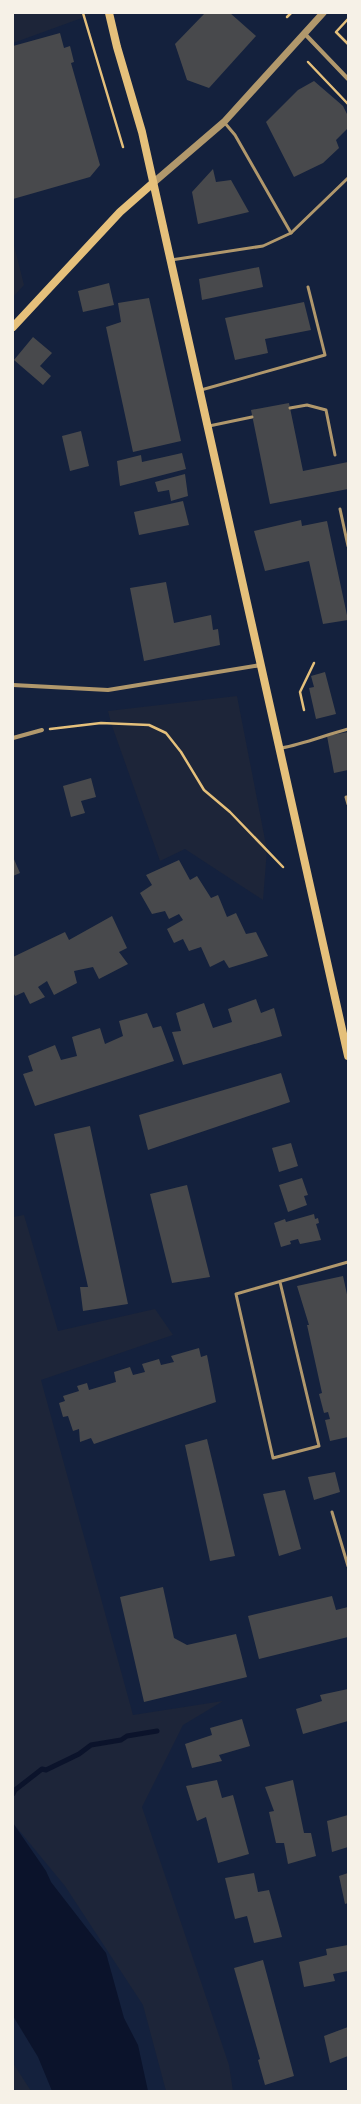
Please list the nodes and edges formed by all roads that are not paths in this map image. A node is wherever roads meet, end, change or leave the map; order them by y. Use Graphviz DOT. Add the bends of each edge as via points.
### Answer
graph roads {
  1 [pos="109,13"];
  2 [pos="323,13"];
  3 [pos="304,33"];
  4 [pos="348,79"];
  5 [pos="224,122"];
  6 [pos="348,178"];
  7 [pos="153,183"];
  8 [pos="291,233"];
  9 [pos="171,260"];
  10 [pos="308,287"];
  11 [pos="13,327"];
  12 [pos="199,390"];
  13 [pos="290,408"];
  14 [pos="252,417"];
  15 [pos="207,426"];
  16 [pos="335,455"];
  17 [pos="340,509"];
  18 [pos="348,546"];
  19 [pos="261,665"];
  20 [pos="13,685"];
  21 [pos="348,729"];
  22 [pos="42,730"];
  23 [pos="13,738"];
  24 [pos="279,748"];
  25 [pos="348,797"];
  26 [pos="348,804"];
  27 [pos="348,1056"];
  28 [pos="348,1262"];
  29 [pos="280,1282"];
  30 [pos="332,1512"];
  31 [pos="348,1566"];
  1 -- 7 [label="main road" via="142,132"];
  2 -- 3 [label="street"];
  3 -- 4 [label="street"];
  3 -- 5 [label="street"];
  5 -- 7 [label="street"];
  5 -- 8 [label="lane" via="235,135"];
  6 -- 8 [label="lane"];
  7 -- 9 [label="main road"];
  7 -- 11 [label="main road" via="120,212"];
  8 -- 9 [label="lane" via="263,246"];
  9 -- 12 [label="main road"];
  10 -- 12 [label="lane" via="325,355"];
  12 -- 15 [label="main road"];
  13 -- 16 [label="lane" via="307,405 326,410"];
  14 -- 15 [label="lane"];
  15 -- 19 [label="main road"];
  17 -- 18 [label="lane"];
  19 -- 20 [label="street" via="108,690"];
  19 -- 24 [label="main road"];
  21 -- 24 [label="lane" via="299,745"];
  22 -- 23 [label="street"];
  24 -- 27 [label="main road"];
  25 -- 26 [label="lane"];
  28 -- 29 [label="lane"];
  29 -- 29 [label="lane" via="236,1294 273,1458 319,1446"];
  30 -- 31 [label="lane"];
}
